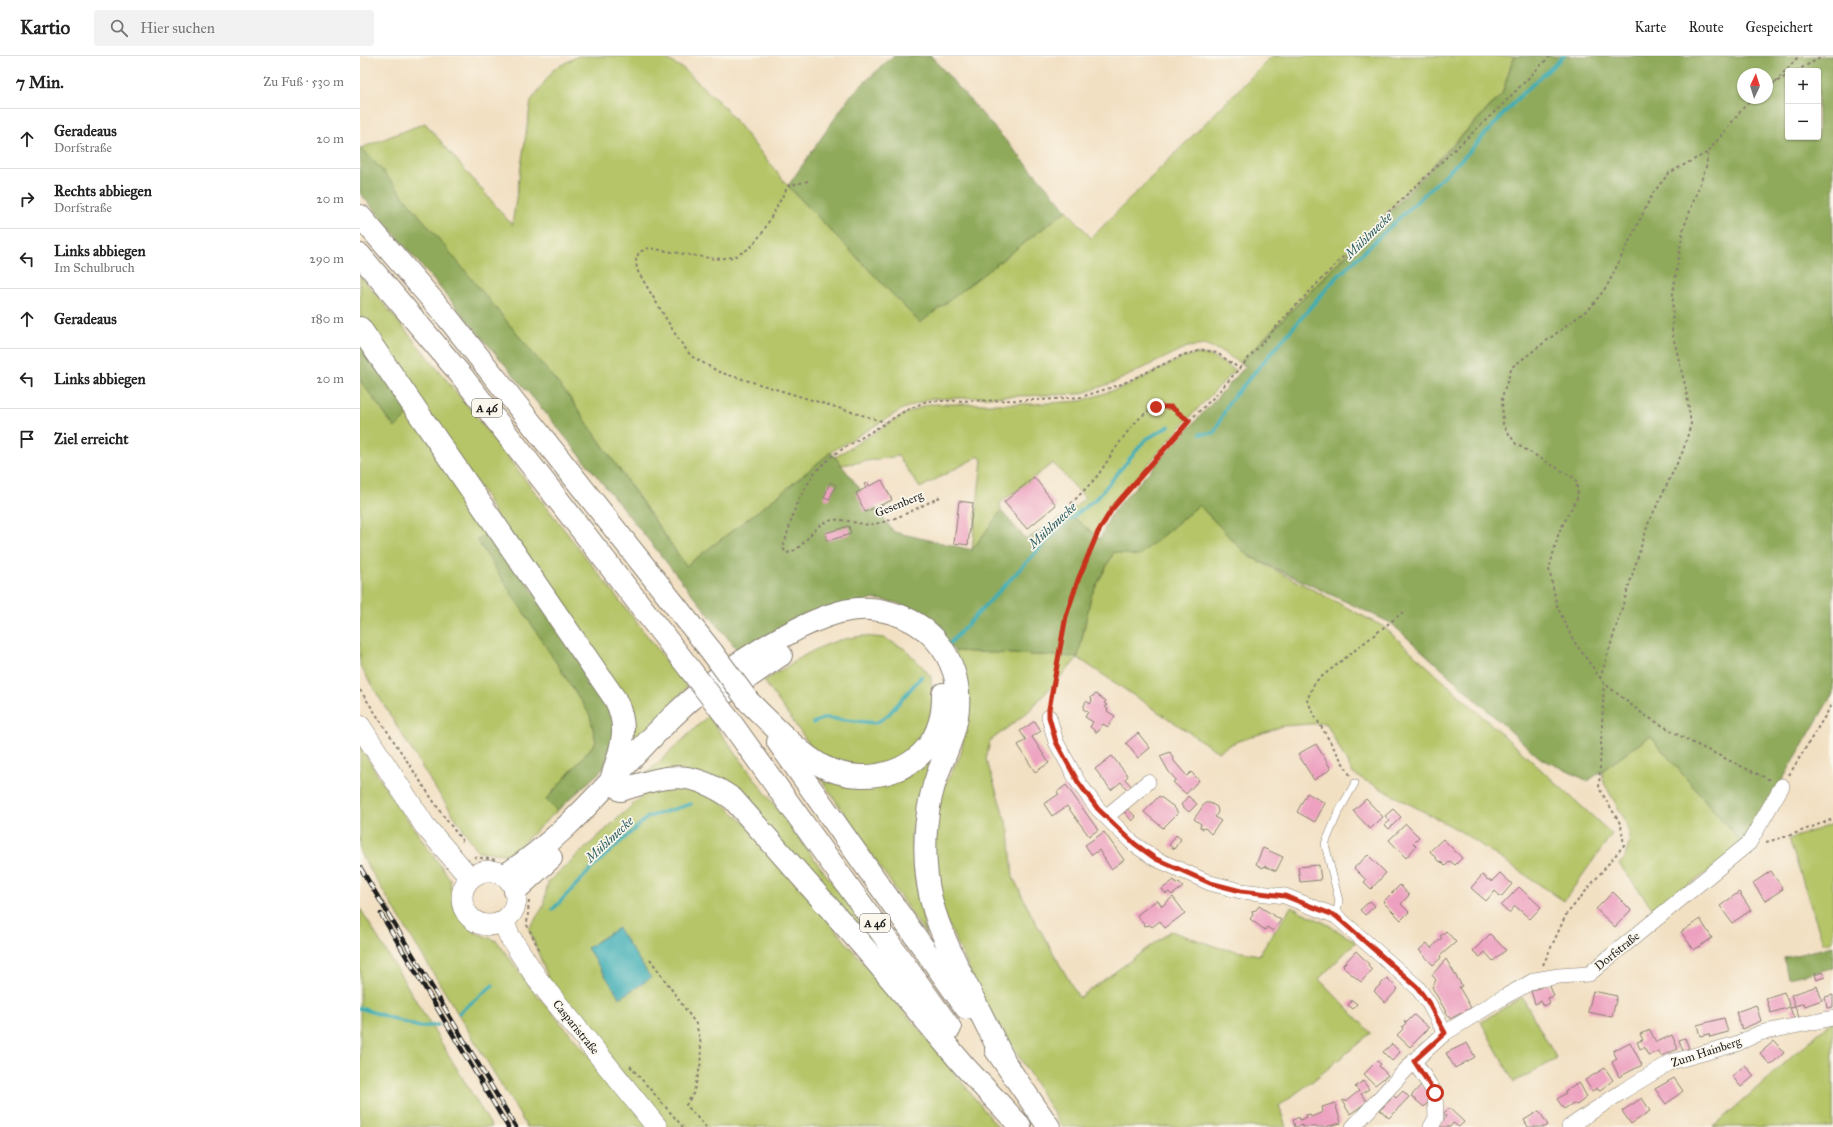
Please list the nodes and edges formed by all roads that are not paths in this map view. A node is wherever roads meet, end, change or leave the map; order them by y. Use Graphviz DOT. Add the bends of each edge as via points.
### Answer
graph roads {
  1 [pos="360,216"];
  2 [pos="360,255"];
  3 [pos="360,328"];
  4 [pos="749,702"];
  5 [pos="1049,717"];
  6 [pos="360,726"];
  7 [pos="1148,782"];
  8 [pos="1355,783"];
  9 [pos="616,786"];
  10 [pos="1782,786"];
  11 [pos="1106,817"];
  12 [pos="506,875"];
  13 [pos="470,878"];
  14 [pos="1336,916"];
  15 [pos="503,921"];
  16 [pos="1833,1018"];
  17 [pos="1445,1033"];
  18 [pos="1414,1061"];
  19 [pos="1004,1062"];
  20 [pos="657,1127"];
  21 [pos="1020,1127"];
  22 [pos="1049,1127"];
  23 [pos="1353,1127"];
  24 [pos="1431,1127"];
  25 [pos="1569,1127"];
  1 -- 4 [label="highway, A 46, bridge" via="448,318"];
  2 -- 21 [label="highway, A 46, bridge" via="461,375 729,720"];
  3 -- 9 [label="highway" via="615,699 624,727"];
  4 -- 9 [label="highway" via="812,760 834,772 866,777 885,775 898,770 925,750 940,721 943,694 933,660 918,643 900,631 873,624 835,629 785,652 729,689"];
  4 -- 19 [label="highway, A 46"];
  5 -- 11 [label="street" via="1056,742 1078,782"];
  6 -- 13 [label="main road" via="425,826"];
  7 -- 11 [label="street"];
  8 -- 14 [label="lane" via="1338,813 1325,844 1339,901"];
  9 -- 12 [label="highway"];
  9 -- 12 [label="highway" via="577,834 531,876"];
  9 -- 19 [label="highway" via="671,718 729,670 784,637 840,612 859,610 891,613 919,625 947,655 958,694 954,732 935,782 927,825 926,858 930,897 939,930"];
  9 -- 21 [label="highway" via="676,776 707,783 733,799"];
  10 -- 17 [label="street, Dorfstraße" via="1749,843 1590,974 1535,980"];
  11 -- 14 [label="street" via="1135,844 1156,859 1210,883 1241,891 1285,896"];
  12 -- 13 [label="main road" via="488,871"];
  12 -- 15 [label="main road" via="516,899 511,916"];
  13 -- 15 [label="main road" via="464,888 462,900 465,912 483,925 497,925"];
  14 -- 17 [label="street" via="1417,987"];
  15 -- 20 [label="main road, Casparistraße" via="510,937 538,980"];
  16 -- 25 [label="street, Zum Hainberg" via="1760,1033 1736,1044 1671,1062"];
  17 -- 18 [label="street, Dorfstraße"];
  18 -- 23 [label="street, Dorfstraße"];
  18 -- 24 [label="street" via="1435,1093 1436,1118"];
  19 -- 22 [label="highway, A 46"];
}
